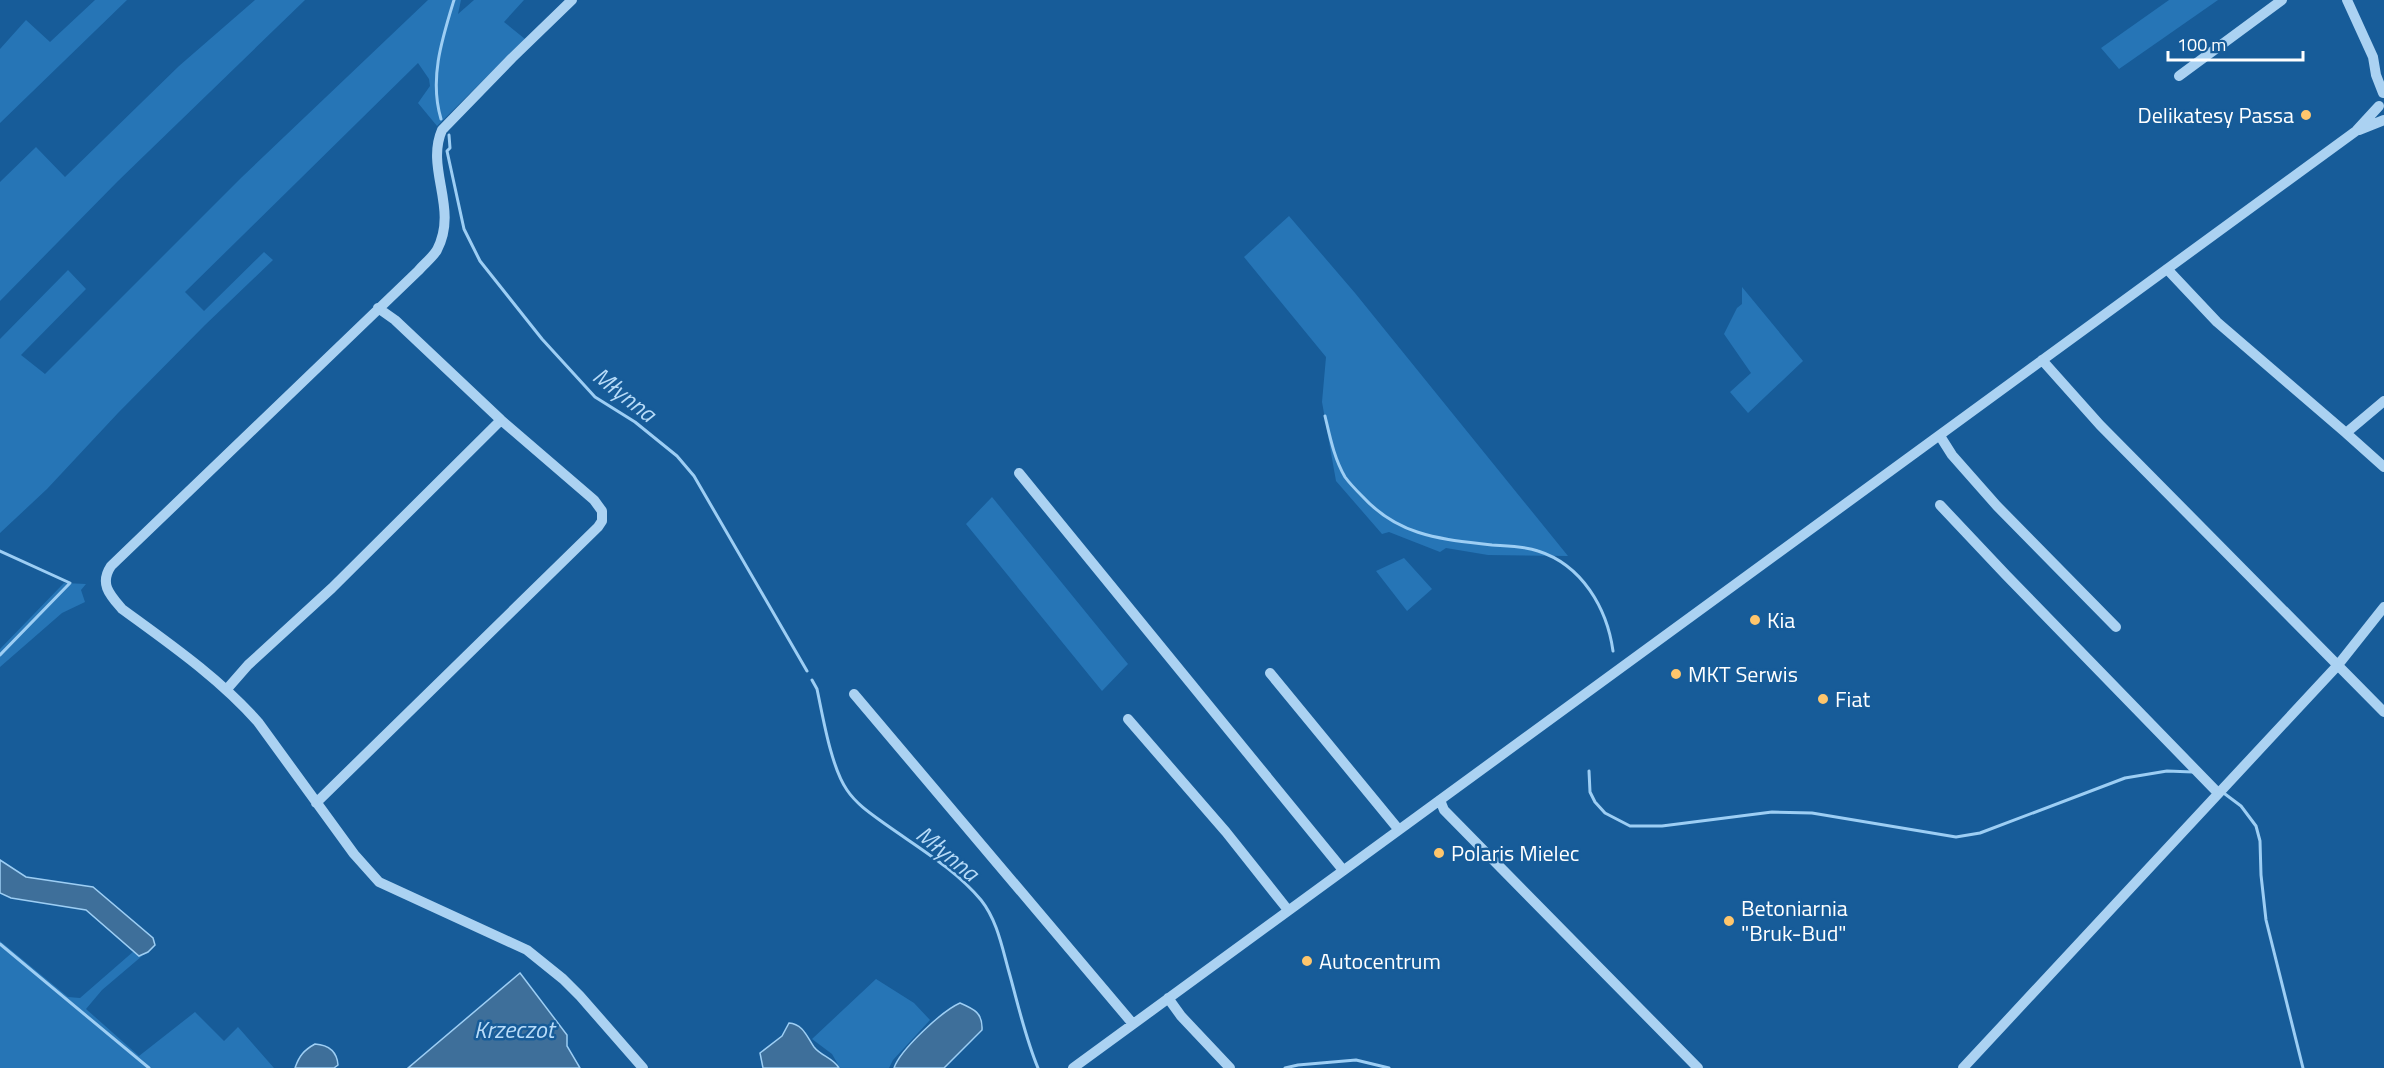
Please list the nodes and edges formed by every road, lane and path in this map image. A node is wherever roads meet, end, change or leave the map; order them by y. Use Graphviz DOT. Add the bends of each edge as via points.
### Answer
graph roads {
  1 [pos="572,0"];
  2 [pos="2282,0"];
  3 [pos="2347,0"];
  4 [pos="2373,57"];
  5 [pos="2384,72"];
  6 [pos="2179,76"];
  7 [pos="2384,92"];
  8 [pos="2382,110"];
  9 [pos="2384,120"];
  10 [pos="2356,131"];
  11 [pos="2167,269"];
  12 [pos="378,308"];
  13 [pos="2042,360"];
  14 [pos="2384,401"];
  15 [pos="501,420"];
  16 [pos="2346,433"];
  17 [pos="1940,436"];
  18 [pos="2384,467"];
  19 [pos="1019,473"];
  20 [pos="1940,505"];
  21 [pos="2384,607"];
  22 [pos="2116,627"];
  23 [pos="2338,665"];
  24 [pos="1270,673"];
  25 [pos="227,689"];
  26 [pos="854,694"];
  27 [pos="2384,712"];
  28 [pos="1128,719"];
  29 [pos="2218,793"];
  30 [pos="1440,800"];
  31 [pos="316,803"];
  32 [pos="1399,830"];
  33 [pos="1343,870"];
  34 [pos="1288,910"];
  35 [pos="1168,998"];
  36 [pos="1133,1024"];
  37 [pos="643,1068"];
  38 [pos="1073,1068"];
  39 [pos="1230,1068"];
  40 [pos="1698,1068"];
  41 [pos="1963,1068"];
  1 -- 12 [label="street" via="442,130 436,156 446,214 444,231 436,251"];
  2 -- 6 [label="street"];
  3 -- 4 [label="street"];
  4 -- 5 [label="street"];
  4 -- 7 [label="street"];
  7 -- 8 [label="street"];
  8 -- 10 [label="street"];
  9 -- 10 [label="street"];
  10 -- 11 [label="street"];
  11 -- 13 [label="street"];
  11 -- 16 [label="street" via="2217,322"];
  12 -- 15 [label="street"];
  12 -- 25 [label="street" via="106,573 104,583 122,609"];
  13 -- 17 [label="street"];
  13 -- 23 [label="street" via="2100,425"];
  14 -- 16 [label="street"];
  15 -- 25 [label="street"];
  15 -- 31 [label="street" via="594,501 602,511 602,521"];
  16 -- 18 [label="street"];
  17 -- 22 [label="street" via="1997,506"];
  17 -- 30 [label="street"];
  19 -- 33 [label="street"];
  20 -- 29 [label="street"];
  21 -- 23 [label="street"];
  23 -- 27 [label="street"];
  23 -- 29 [label="street"];
  24 -- 32 [label="street"];
  25 -- 31 [label="street" via="258,722"];
  26 -- 36 [label="street"];
  28 -- 34 [label="street"];
  29 -- 41 [label="street"];
  30 -- 32 [label="street"];
  30 -- 40 [label="street" via="1444,810"];
  31 -- 37 [label="street" via="378,882 527,950 580,996"];
  32 -- 33 [label="street"];
  33 -- 34 [label="street"];
  34 -- 35 [label="street"];
  35 -- 36 [label="street"];
  35 -- 39 [label="street"];
  36 -- 38 [label="street"];
}
